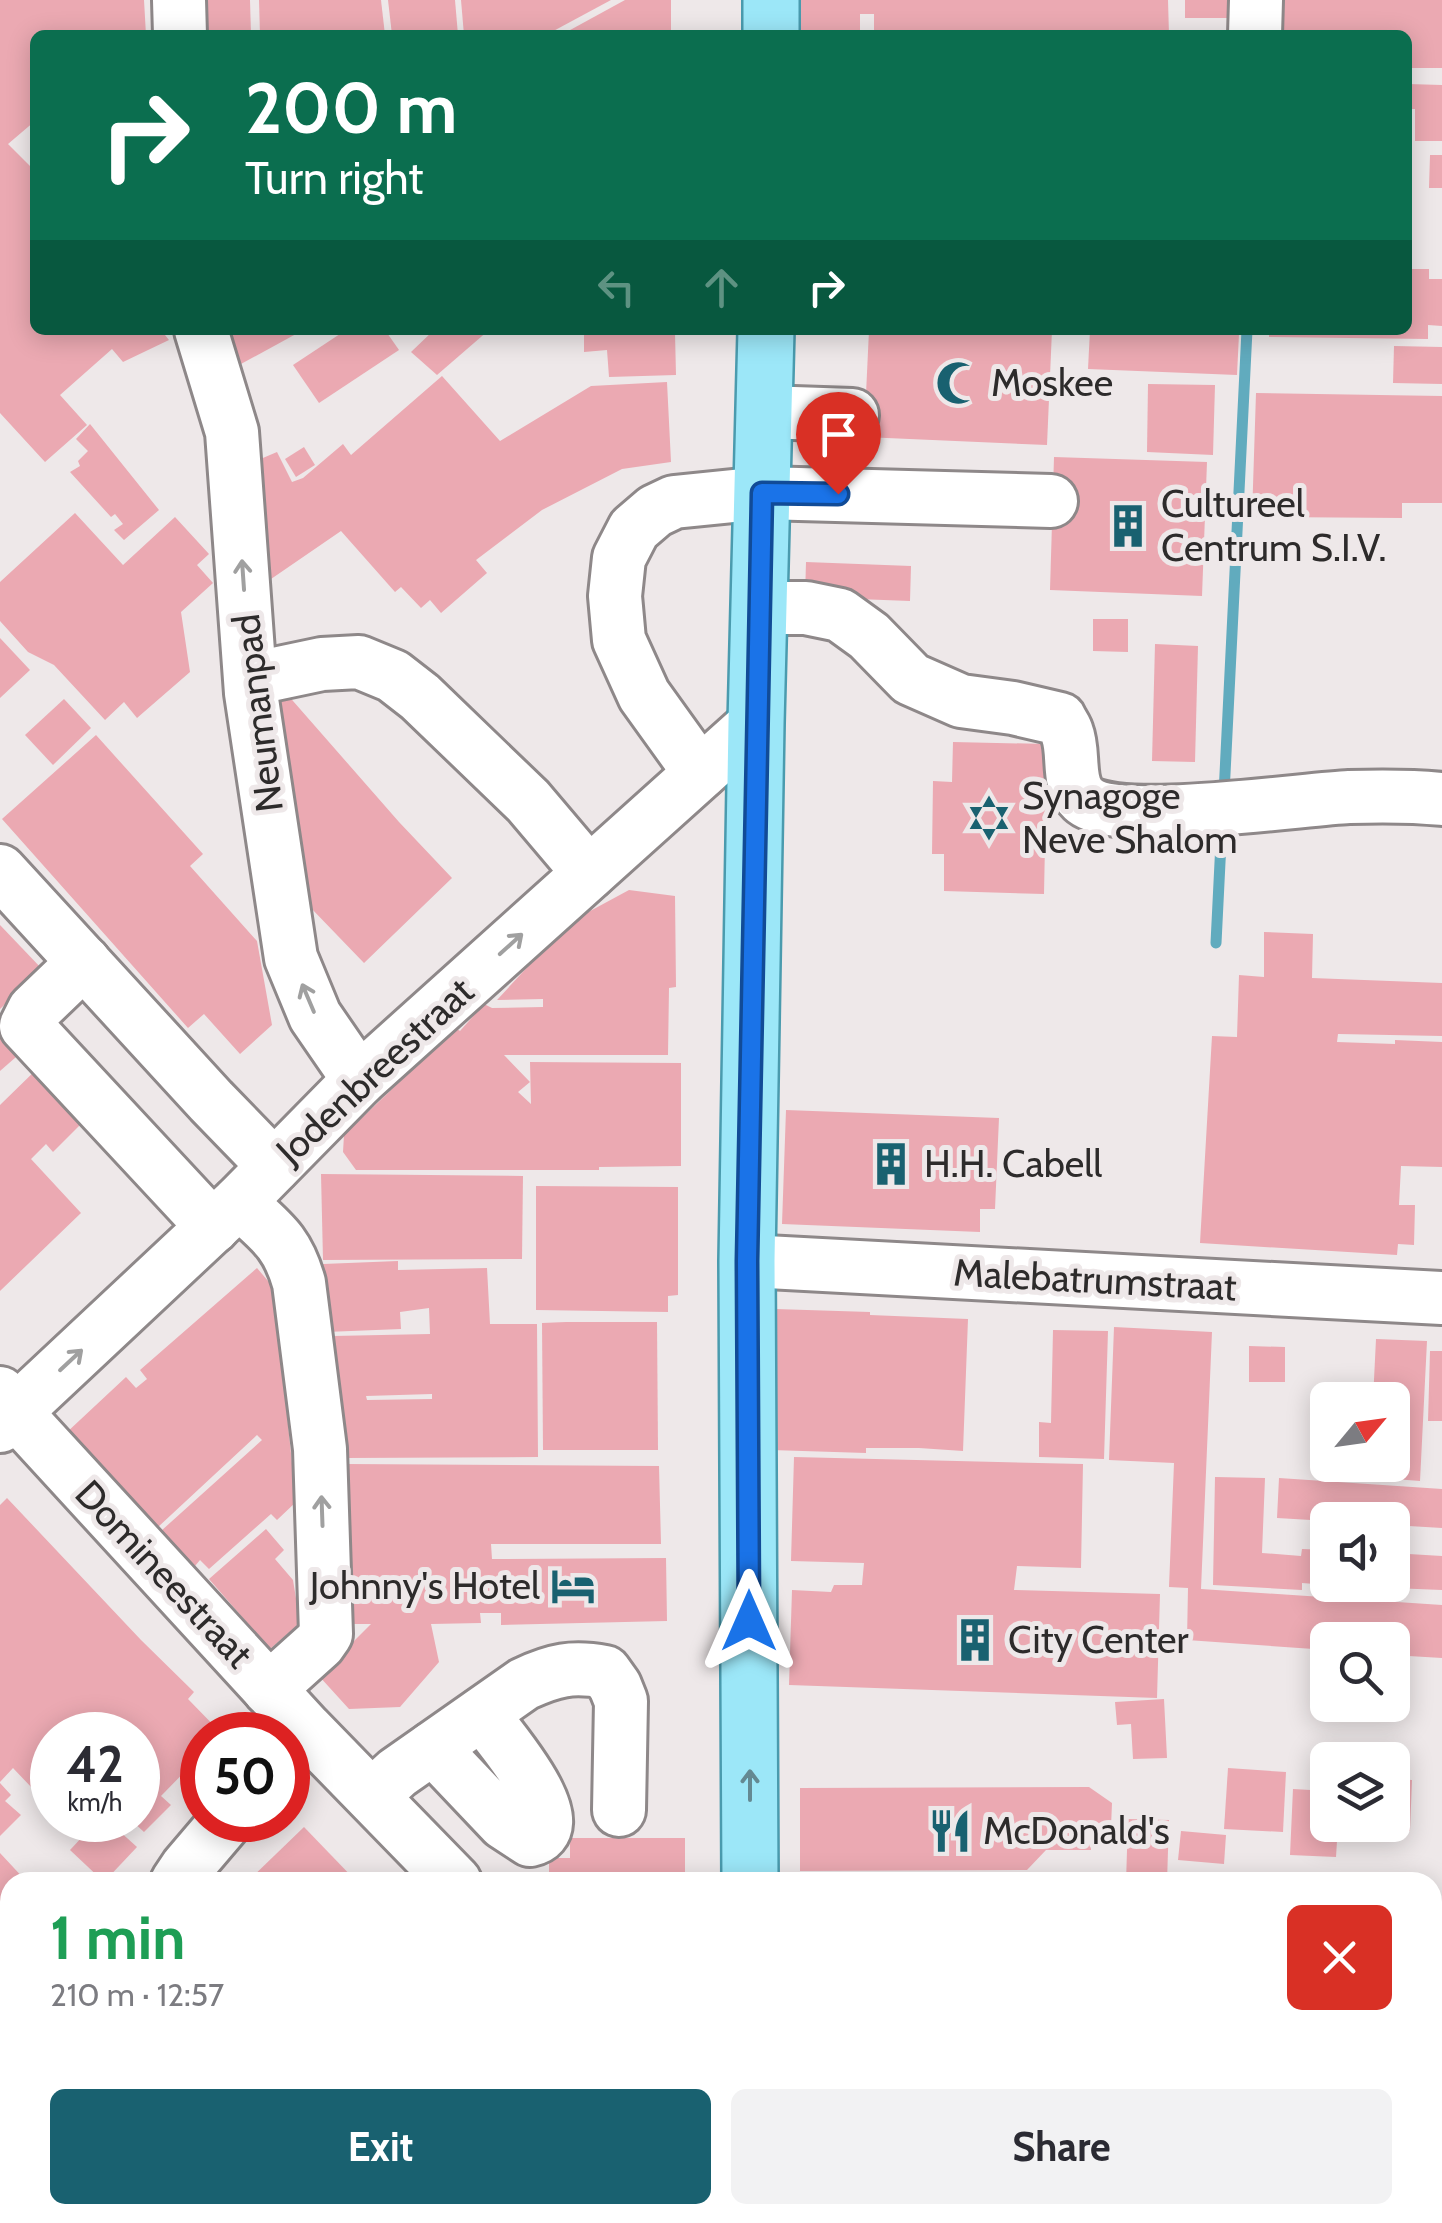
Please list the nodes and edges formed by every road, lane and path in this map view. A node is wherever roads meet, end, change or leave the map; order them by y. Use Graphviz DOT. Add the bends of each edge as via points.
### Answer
graph roads {
  1 [pos="179,0"];
  2 [pos="771,0"];
  3 [pos="1256,0"];
  4 [pos="180,30"];
  5 [pos="770,30"];
  6 [pos="1255,30"];
  7 [pos="203,335"];
  8 [pos="766,335"];
  9 [pos="764,412"];
  10 [pos="852,416"];
  11 [pos="762,493"];
  12 [pos="1051,501"];
  13 [pos="759,608"];
  14 [pos="251,679"];
  15 [pos="756,723"];
  16 [pos="700,773"];
  17 [pos="1442,800"];
  18 [pos="0,871"];
  19 [pos="589,874"];
  20 [pos="84,962"];
  21 [pos="359,1080"];
  22 [pos="242,1198"];
  23 [pos="747,1261"];
  24 [pos="1442,1298"];
  25 [pos="5,1411"];
  26 [pos="269,1688"];
  27 [pos="282,1712"];
  28 [pos="482,1714"];
  29 [pos="433,1748"];
  30 [pos="310,1750"];
  31 [pos="372,1796"];
  32 [pos="619,1810"];
  33 [pos="209,1842"];
  34 [pos="184,1872"];
  35 [pos="445,1872"];
  36 [pos="750,1872"];
  1 -- 4 [label="street"];
  2 -- 5 [label="main road"];
  3 -- 6 [label="street"];
  14 -- 7 [label="street, Neumanpad, one-way" via="232,432"];
  8 -- 9 [label="main road"];
  9 -- 10 [label="street"];
  9 -- 11 [label="main road"];
  11 -- 12 [label="street"];
  11 -- 13 [label="main road"];
  11 -- 16 [label="street" via="674,502 654,511 634,529 619,558 619,640 644,695"];
  13 -- 15 [label="main road"];
  13 -- 17 [label="street" via="840,615 911,679 961,702 1060,719 1074,786 1098,808 1223,809 1348,797"];
  14 -- 19 [label="street" via="359,662 393,676 528,801"];
  21 -- 14 [label="street, Neumanpad, one-way" via="316,1016 291,958"];
  15 -- 16 [label="street, Jodenbreestraat"];
  15 -- 23 [label="main road"];
  16 -- 19 [label="street, Jodenbreestraat"];
  18 -- 20 [label="street"];
  21 -- 19 [label="street, Jodenbreestraat, one-way"];
  20 -- 22 [label="street"];
  20 -- 22 [label="street" via="26,1026"];
  21 -- 22 [label="street, Jodenbreestraat"];
  25 -- 22 [label="street, Jodenbreestraat, one-way"];
  26 -- 22 [label="street, one-way" via="326,1634 320,1449 292,1259"];
  23 -- 24 [label="street, Malebatrumstraat"];
  36 -- 23 [label="main road, one-way"];
  25 -- 26 [label="street, Domineestraat"];
  26 -- 27 [label="street, Domineestraat"];
  28 -- 29 [label="street"];
  28 -- 29 [label="street" via="546,1810 538,1838 530,1840 504,1822"];
  28 -- 32 [label="street" via="546,1674 605,1672 621,1701"];
  29 -- 31 [label="street"];
  30 -- 31 [label="street, Domineestraat"];
  31 -- 35 [label="street, Domineestraat"];
  33 -- 34 [label="street"];
}
